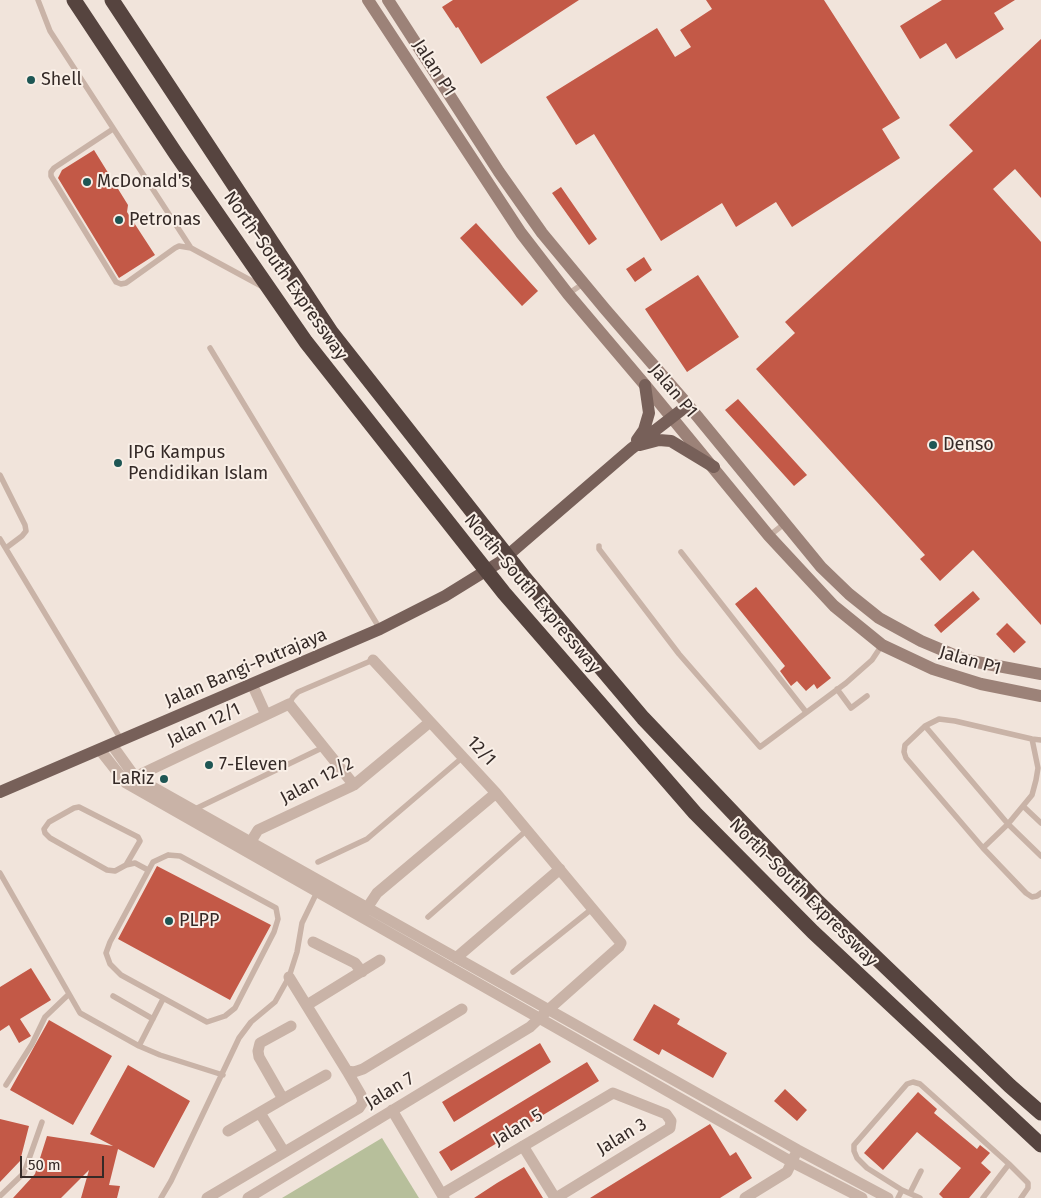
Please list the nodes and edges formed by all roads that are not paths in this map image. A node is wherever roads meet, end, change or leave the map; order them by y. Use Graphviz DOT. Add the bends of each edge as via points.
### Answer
graph roads {
  1 [pos="38,0"];
  2 [pos="74,0"];
  3 [pos="112,0"];
  4 [pos="368,0"];
  5 [pos="388,0"];
  6 [pos="113,129"];
  7 [pos="191,248"];
  8 [pos="584,283"];
  9 [pos="271,292"];
  10 [pos="568,294"];
  11 [pos="210,348"];
  12 [pos="645,385"];
  13 [pos="688,405"];
  14 [pos="672,417"];
  15 [pos="632,449"];
  16 [pos="714,467"];
  17 [pos="0,475"];
  18 [pos="784,524"];
  19 [pos="769,536"];
  20 [pos="0,539"];
  21 [pos="598,546"];
  22 [pos="6,548"];
  23 [pos="681,552"];
  24 [pos="380,629"];
  25 [pos="882,645"];
  26 [pos="373,660"];
  27 [pos="1041,674"];
  28 [pos="252,684"];
  29 [pos="837,689"];
  30 [pos="867,696"];
  31 [pos="1041,696"];
  32 [pos="289,704"];
  33 [pos="806,712"];
  34 [pos="266,715"];
  35 [pos="430,722"];
  36 [pos="926,726"];
  37 [pos="1032,739"];
  38 [pos="1041,740"];
  39 [pos="111,745"];
  40 [pos="324,747"];
  41 [pos="463,757"];
  42 [pos="135,777"];
  43 [pos="354,785"];
  44 [pos="0,792"];
  45 [pos="496,793"];
  46 [pos="1024,806"];
  47 [pos="193,810"];
  48 [pos="1041,823"];
  49 [pos="1008,824"];
  50 [pos="527,830"];
  51 [pos="248,847"];
  52 [pos="983,848"];
  53 [pos="1041,856"];
  54 [pos="318,862"];
  55 [pos="126,865"];
  56 [pos="560,869"];
  57 [pos="148,870"];
  58 [pos="0,873"];
  59 [pos="320,887"];
  60 [pos="1041,893"];
  61 [pos="593,908"];
  62 [pos="364,912"];
  63 [pos="428,917"];
  64 [pos="312,942"];
  65 [pos="456,958"];
  66 [pos="380,960"];
  67 [pos="362,972"];
  68 [pos="513,972"];
  69 [pos="289,977"];
  70 [pos="69,994"];
  71 [pos="112,996"];
  72 [pos="164,998"];
  73 [pos="307,1005"];
  74 [pos="462,1009"];
  75 [pos="548,1010"];
  76 [pos="153,1019"];
  77 [pos="539,1019"];
  78 [pos="291,1026"];
  79 [pos="139,1046"];
  80 [pos="347,1072"];
  81 [pos="222,1075"];
  82 [pos="326,1075"];
  83 [pos="6,1085"];
  84 [pos="613,1093"];
  85 [pos="283,1099"];
  86 [pos="392,1110"];
  87 [pos="260,1113"];
  88 [pos="1041,1113"];
  89 [pos="42,1122"];
  90 [pos="228,1131"];
  91 [pos="1041,1145"];
  92 [pos="523,1146"];
  93 [pos="798,1150"];
  94 [pos="284,1152"];
  95 [pos="792,1162"];
  96 [pos="1009,1164"];
  97 [pos="921,1171"];
  98 [pos="902,1190"];
  99 [pos="910,1194"];
  100 [pos="0,1196"];
  101 [pos="443,1196"];
  102 [pos="161,1198"];
  103 [pos="207,1198"];
  104 [pos="248,1198"];
  105 [pos="555,1198"];
  106 [pos="745,1198"];
  107 [pos="862,1198"];
  108 [pos="888,1198"];
  109 [pos="898,1198"];
  110 [pos="920,1198"];
  111 [pos="983,1198"];
  112 [pos="1020,1198"];
  1 -- 6 [label="lane" via="50,31"];
  2 -- 9 [label="highway, North–South Expressway"];
  3 -- 88 [label="highway, North–South Expressway" via="331,332 524,576 643,718 817,902"];
  4 -- 10 [label="main road, Jalan P1" via="521,233"];
  5 -- 8 [label="main road, Jalan P1" via="499,172 542,233"];
  6 -- 7 [label="lane"];
  6 -- 7 [label="lane" via="54,168 51,176 116,282 126,283 179,246"];
  7 -- 9 [label="lane"];
  8 -- 10 [label="lane"];
  8 -- 13 [label="main road, Jalan P1"];
  9 -- 91 [label="highway, North–South Expressway" via="306,342 504,593 695,813 813,932"];
  10 -- 12 [label="main road, Jalan P1"];
  11 -- 24 [label="lane"];
  12 -- 14 [label="main road, Jalan P1"];
  12 -- 15 [label="main road" via="649,405 647,422"];
  13 -- 14 [label="main road, Jalan Bangi-Putrajaya"];
  13 -- 18 [label="main road, Jalan P1"];
  14 -- 15 [label="main road, Jalan Bangi-Putrajaya"];
  14 -- 16 [label="main road, Jalan P1"];
  15 -- 16 [label="main road" via="659,440 671,441"];
  15 -- 24 [label="main road, Jalan Bangi-Putrajaya" via="500,562 445,596"];
  16 -- 19 [label="main road, Jalan P1"];
  17 -- 22 [label="lane" via="26,531"];
  18 -- 19 [label="lane"];
  18 -- 27 [label="main road, Jalan P1" via="821,567 879,618 966,660"];
  19 -- 25 [label="main road, Jalan P1" via="834,606"];
  20 -- 22 [label="lane"];
  21 -- 33 [label="lane" via="679,654 760,747"];
  22 -- 39 [label="lane"];
  23 -- 33 [label="lane"];
  24 -- 28 [label="main road, Jalan Bangi-Putrajaya"];
  25 -- 29 [label="lane" via="872,660"];
  25 -- 31 [label="main road, Jalan P1" via="933,670"];
  26 -- 32 [label="lane" via="298,692"];
  26 -- 35 [label="street, 12/1"];
  28 -- 34 [label="street"];
  28 -- 39 [label="main road, Jalan Bangi-Putrajaya"];
  29 -- 30 [label="lane" via="851,708"];
  29 -- 33 [label="lane"];
  32 -- 34 [label="street, Jalan 12/1"];
  32 -- 40 [label="street"];
  34 -- 42 [label="street, Jalan 12/1"];
  35 -- 41 [label="street, 12/1"];
  35 -- 43 [label="street, Jalan 12/2"];
  36 -- 37 [label="lane" via="939,719 955,720"];
  36 -- 49 [label="lane"];
  36 -- 52 [label="lane" via="905,745 906,758"];
  37 -- 38 [label="lane"];
  37 -- 46 [label="lane" via="1038,768 1032,795"];
  39 -- 42 [label="street"];
  39 -- 44 [label="main road, Jalan Bangi-Putrajaya"];
  39 -- 51 [label="street" via="126,783"];
  40 -- 43 [label="street"];
  40 -- 47 [label="lane"];
  41 -- 45 [label="street, 12/1"];
  41 -- 54 [label="lane" via="367,839"];
  42 -- 47 [label="street"];
  43 -- 51 [label="street, Jalan 12/2" via="258,830"];
  45 -- 50 [label="street, 12/1"];
  45 -- 62 [label="street" via="377,893"];
  46 -- 48 [label="lane"];
  46 -- 49 [label="lane"];
  47 -- 51 [label="street"];
  49 -- 52 [label="lane"];
  49 -- 53 [label="lane"];
  50 -- 56 [label="street, 12/1"];
  50 -- 63 [label="lane"];
  51 -- 59 [label="street"];
  52 -- 60 [label="lane" via="1026,893 1032,897"];
  55 -- 55 [label="lane" via="115,871 107,870 50,838 44,828 49,822 79,807 138,837 140,841"];
  55 -- 57 [label="lane" via="135,863"];
  56 -- 61 [label="street, 12/1"];
  56 -- 65 [label="street"];
  57 -- 72 [label="lane" via="106,953 110,964 121,975"];
  57 -- 72 [label="lane" via="152,862 168,855 180,856 276,908 278,919 235,1008 225,1016 207,1022"];
  58 -- 70 [label="lane"];
  59 -- 62 [label="street"];
  59 -- 69 [label="lane" via="302,923"];
  61 -- 68 [label="lane"];
  61 -- 75 [label="street, Jalan 7" via="621,943"];
  62 -- 65 [label="street"];
  62 -- 77 [label="street"];
  64 -- 67 [label="street" via="355,963"];
  65 -- 75 [label="street"];
  66 -- 67 [label="street"];
  67 -- 73 [label="street"];
  69 -- 73 [label="street"];
  69 -- 81 [label="lane" via="275,1002 251,1022 239,1038"];
  70 -- 79 [label="lane" via="80,1013"];
  70 -- 83 [label="lane" via="45,1017"];
  71 -- 76 [label="lane"];
  72 -- 76 [label="lane"];
  73 -- 80 [label="street"];
  74 -- 80 [label="street" via="363,1068"];
  75 -- 77 [label="street, Jalan 7"];
  75 -- 93 [label="street"];
  76 -- 79 [label="lane"];
  77 -- 86 [label="street, Jalan 7" via="530,1028"];
  77 -- 95 [label="street"];
  78 -- 85 [label="street" via="260,1044 258,1051"];
  79 -- 81 [label="lane"];
  80 -- 94 [label="street" via="361,1095 363,1102 359,1108"];
  81 -- 102 [label="lane"];
  82 -- 85 [label="street"];
  84 -- 92 [label="street, Jalan 5"];
  84 -- 105 [label="street, Jalan 3" via="666,1114 671,1121 670,1128"];
  85 -- 87 [label="street"];
  86 -- 101 [label="street"];
  86 -- 104 [label="street, Jalan 7"];
  87 -- 90 [label="street"];
  87 -- 94 [label="street"];
  89 -- 100 [label="lane" via="24,1173"];
  92 -- 101 [label="street, Jalan 5"];
  92 -- 105 [label="street"];
  93 -- 95 [label="street"];
  93 -- 108 [label="street"];
  94 -- 103 [label="street"];
  95 -- 106 [label="street" via="787,1172"];
  95 -- 107 [label="street"];
  96 -- 98 [label="lane" via="920,1084 913,1082 854,1145 857,1158 867,1168"];
  96 -- 111 [label="lane"];
  96 -- 112 [label="lane" via="1028,1183"];
  97 -- 99 [label="lane"];
  98 -- 99 [label="lane"];
  98 -- 109 [label="lane"];
  99 -- 110 [label="lane"];
}
